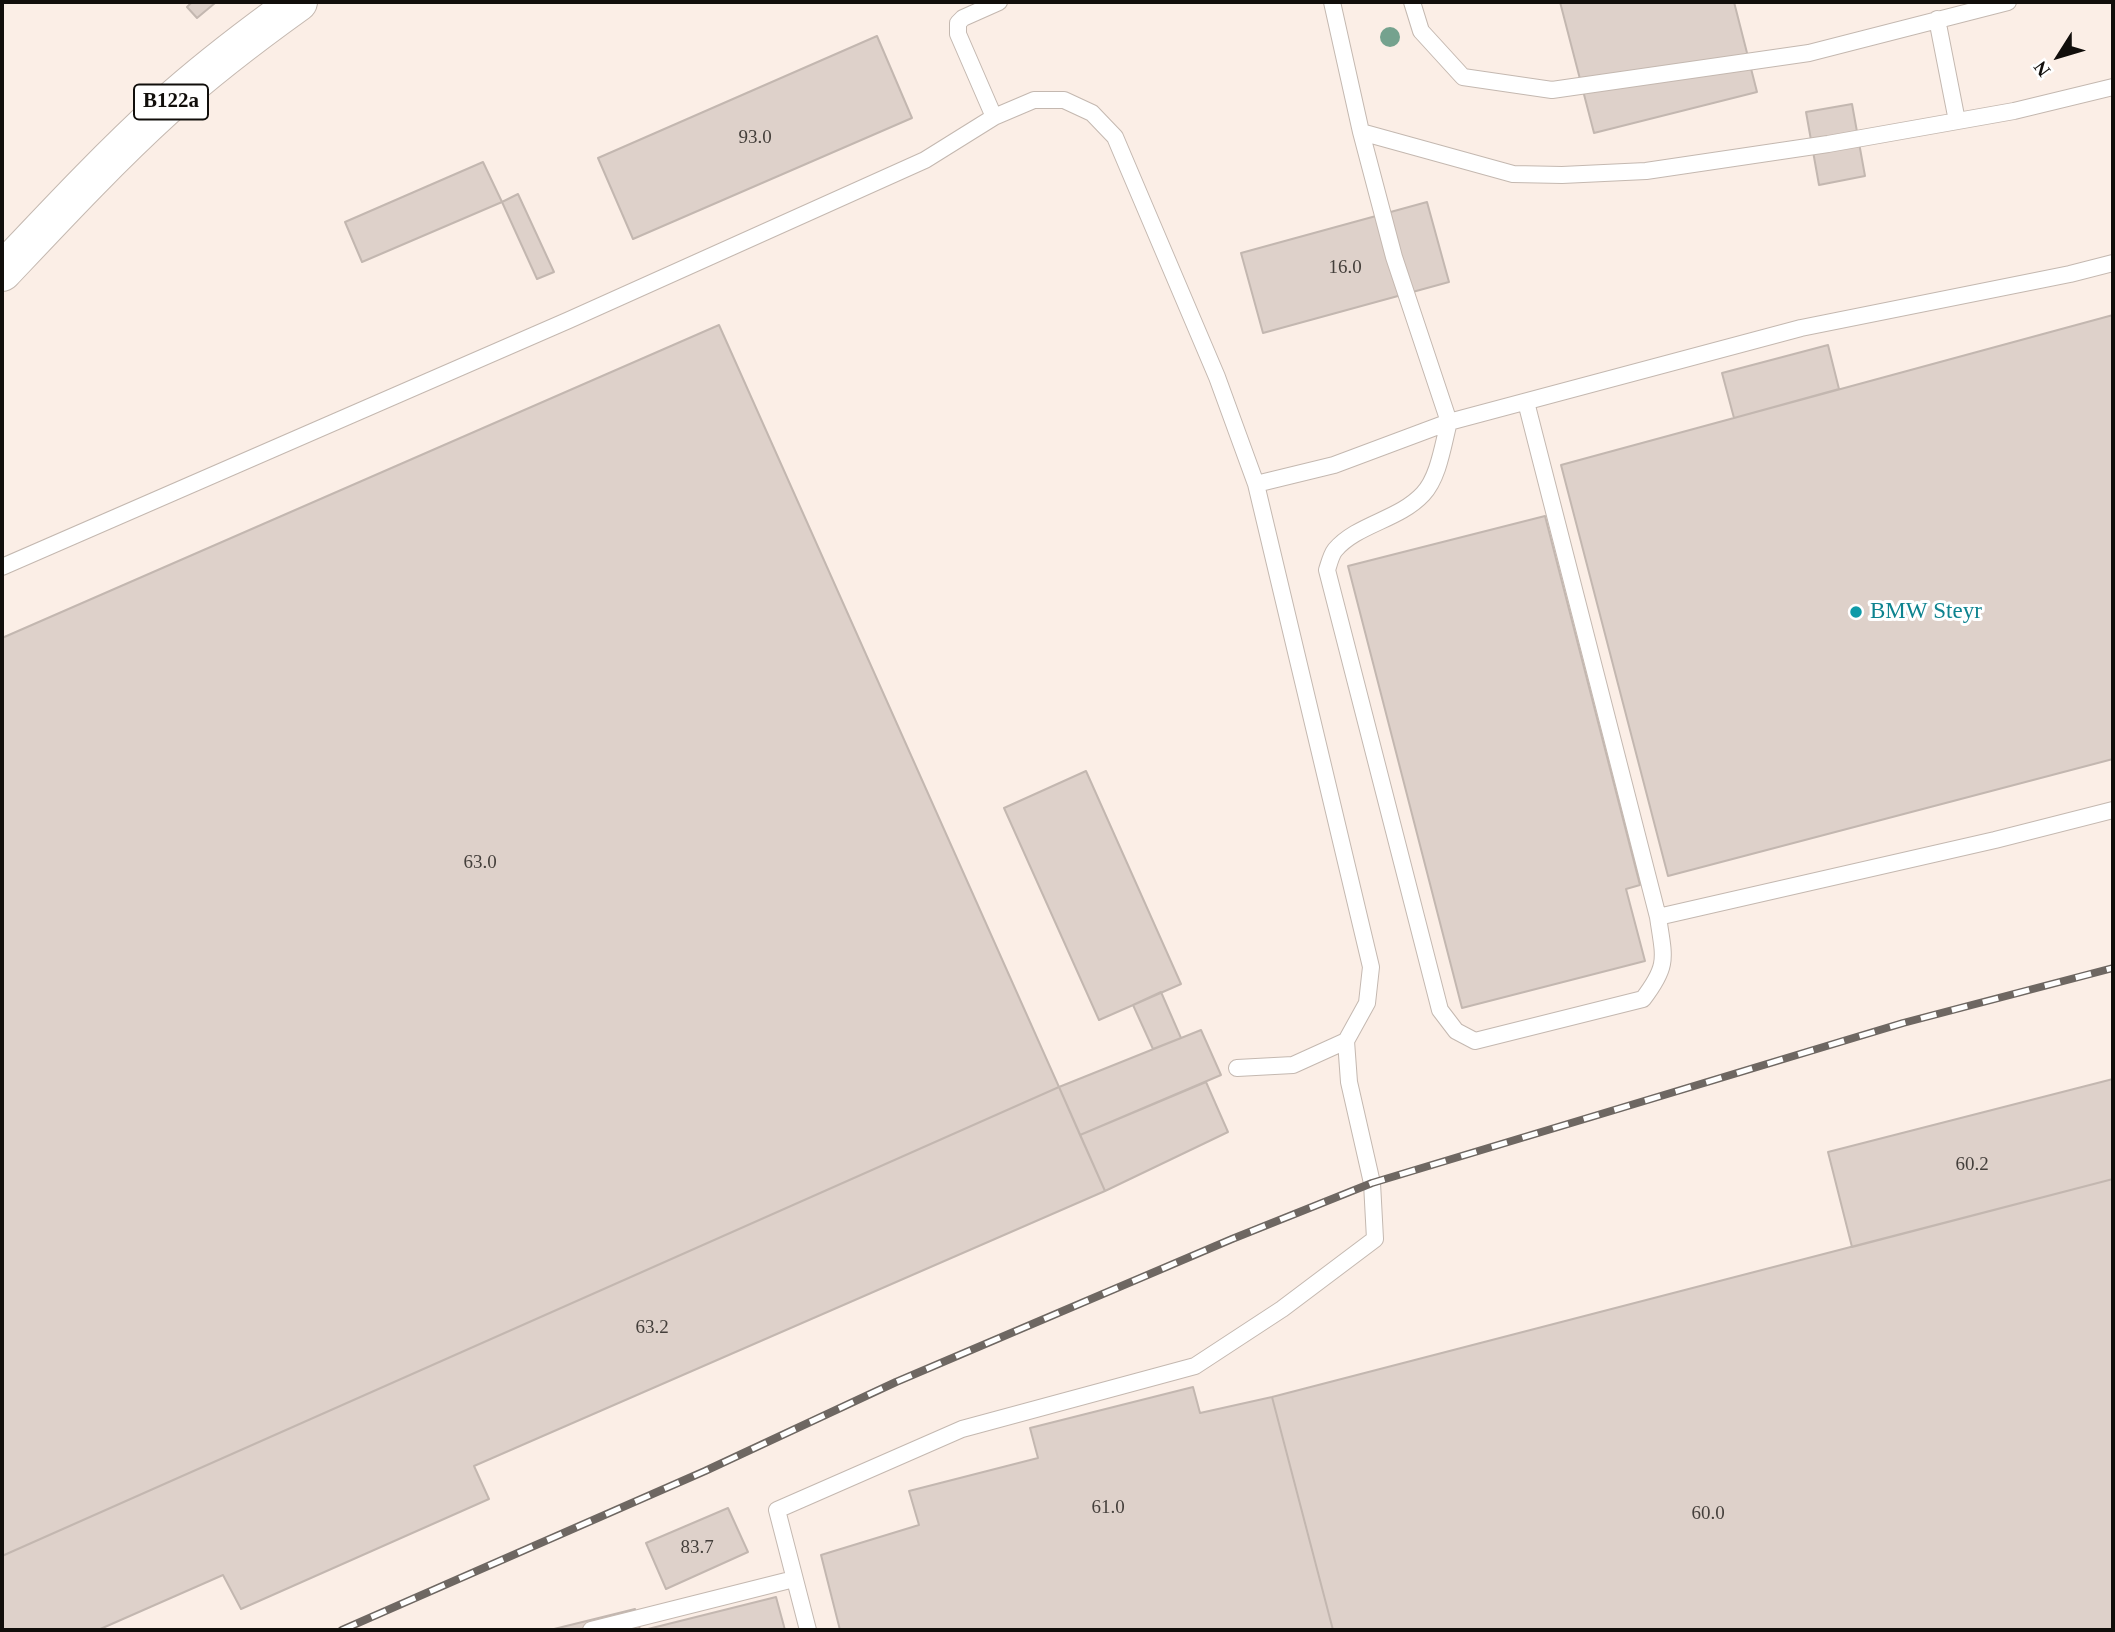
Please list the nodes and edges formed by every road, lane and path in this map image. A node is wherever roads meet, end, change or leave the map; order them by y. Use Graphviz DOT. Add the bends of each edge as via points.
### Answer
graph roads {
  1 [pos="298,2"];
  2 [pos="999,2"];
  3 [pos="1332,2"];
  4 [pos="1412,2"];
  5 [pos="2008,2"];
  6 [pos="1937,19"];
  7 [pos="2113,87"];
  8 [pos="994,117"];
  9 [pos="1957,121"];
  10 [pos="1361,132"];
  11 [pos="2113,263"];
  12 [pos="2,272"];
  13 [pos="1526,402"];
  14 [pos="1449,422"];
  15 [pos="1256,484"];
  16 [pos="2,567"];
  17 [pos="2113,810"];
  18 [pos="1658,917"];
  19 [pos="1346,1041"];
  20 [pos="1237,1068"];
  21 [pos="794,1579"];
  22 [pos="591,1630"];
  23 [pos="808,1630"];
  1 -- 12 [label="main road, B122a" via="163,108"];
  2 -- 8 [label="lane" via="958,23 958,34"];
  3 -- 10 [label="lane"];
  4 -- 6 [label="lane" via="1421,31 1463,77 1552,90 1809,52"];
  5 -- 6 [label="lane"];
  6 -- 9 [label="lane"];
  7 -- 9 [label="lane"];
  8 -- 15 [label="lane" via="1034,100 1064,100 1092,113 1115,136 1217,377"];
  8 -- 16 [label="lane" via="912,166"];
  9 -- 10 [label="lane" via="1646,171 1562,175 1513,174"];
  10 -- 14 [label="lane" via="1394,257"];
  11 -- 13 [label="lane" via="1801,328"];
  13 -- 14 [label="lane"];
  13 -- 18 [label="lane"];
  14 -- 15 [label="lane" via="1334,465"];
  14 -- 18 [label="lane" via="1424,493 1334,551 1327,570 1440,1010 1456,1031 1475,1041 1643,999 1659,978 1664,956"];
  15 -- 19 [label="lane" via="1371,967 1367,1003"];
  17 -- 18 [label="lane"];
  19 -- 20 [label="lane" via="1293,1065"];
  19 -- 21 [label="lane" via="1349,1082 1371,1182 1376,1239 1195,1366 962,1429 777,1510"];
  21 -- 22 [label="lane"];
  21 -- 23 [label="lane"];
}
